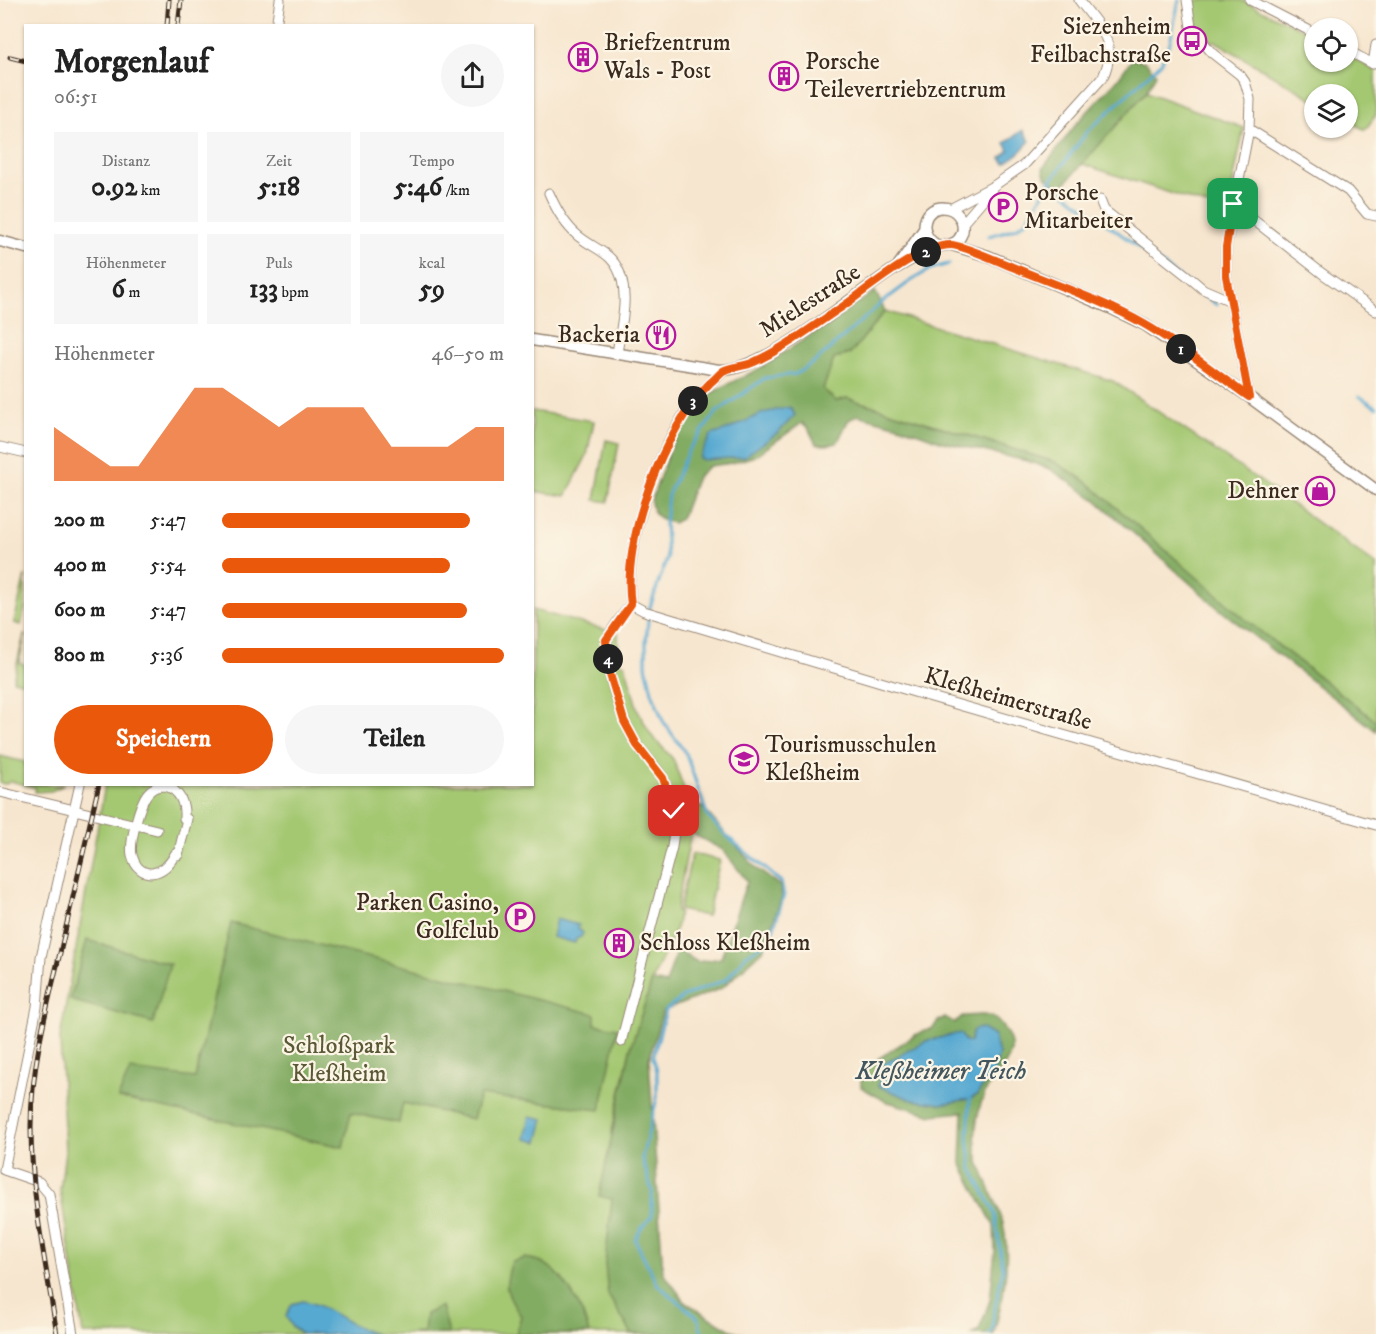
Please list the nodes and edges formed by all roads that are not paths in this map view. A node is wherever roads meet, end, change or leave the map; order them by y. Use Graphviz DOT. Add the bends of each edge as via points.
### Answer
graph roads {
  1 [pos="280,0"];
  2 [pos="1079,0"];
  3 [pos="1187,0"];
  4 [pos="1250,0"];
  5 [pos="276,24"];
  6 [pos="1304,28"];
  7 [pos="1376,45"];
  8 [pos="1358,56"];
  9 [pos="1249,129"];
  10 [pos="995,185"];
  11 [pos="549,193"];
  12 [pos="1100,200"];
  13 [pos="1233,204"];
  14 [pos="950,208"];
  15 [pos="1376,216"];
  16 [pos="963,223"];
  17 [pos="924,230"];
  18 [pos="961,236"];
  19 [pos="0,241"];
  20 [pos="952,245"];
  21 [pos="939,246"];
  22 [pos="23,247"];
  23 [pos="988,256"];
  24 [pos="896,268"];
  25 [pos="1230,301"];
  26 [pos="1376,311"];
  27 [pos="534,340"];
  28 [pos="617,354"];
  29 [pos="724,370"];
  30 [pos="1249,397"];
  31 [pos="0,447"];
  32 [pos="24,453"];
  33 [pos="1376,490"];
  34 [pos="631,604"];
  35 [pos="80,786"];
  36 [pos="0,792"];
  37 [pos="74,810"];
  38 [pos="136,825"];
  39 [pos="1376,825"];
  40 [pos="158,830"];
  41 [pos="621,1042"];
  42 [pos="2,1169"];
  43 [pos="74,1334"];
  1 -- 5 [label="street"];
  2 -- 10 [label="street" via="1108,43 1110,61 1103,76 1034,154"];
  3 -- 9 [label="street" via="1191,27 1198,38 1245,82 1250,99"];
  4 -- 6 [label="street"];
  7 -- 8 [label="street" via="1373,64"];
  9 -- 13 [label="street"];
  9 -- 15 [label="street" via="1348,191 1367,213"];
  10 -- 14 [label="street"];
  10 -- 16 [label="street"];
  11 -- 28 [label="street" via="567,225 607,253 616,264 624,294"];
  12 -- 25 [label="street" via="1104,210 1196,283"];
  13 -- 25 [label="street" via="1226,247"];
  13 -- 26 [label="street"];
  14 -- 16 [label="street"];
  14 -- 17 [label="street, Mielestraße" via="931,212"];
  16 -- 18 [label="street"];
  17 -- 21 [label="street" via="929,240"];
  17 -- 24 [label="street, Mielestraße"];
  18 -- 20 [label="street"];
  18 -- 23 [label="street"];
  19 -- 22 [label="street"];
  20 -- 21 [label="street, Mielestraße"];
  20 -- 23 [label="street"];
  21 -- 24 [label="street, Mielestraße"];
  23 -- 30 [label="street" via="1145,325"];
  24 -- 29 [label="street, Mielestraße" via="753,363"];
  25 -- 30 [label="street"];
  27 -- 28 [label="street, Mielestraße"];
  28 -- 29 [label="street, Mielestraße"];
  29 -- 34 [label="street" via="686,411 662,458 637,525 628,584"];
  30 -- 33 [label="street"];
  31 -- 32 [label="street"];
  34 -- 39 [label="street, Kleßheimerstraße" via="904,689"];
  34 -- 41 [label="street" via="606,640 608,668 624,721 663,778 674,811 675,830"];
  35 -- 37 [label="street"];
  36 -- 37 [label="street"];
  37 -- 38 [label="street"];
  37 -- 42 [label="street" via="41,957 37,1007"];
  38 -- 38 [label="street" via="131,849 135,863 143,871 159,872 178,855 187,819 183,818 180,797 171,787 156,787 143,798"];
  38 -- 40 [label="street"];
  42 -- 43 [label="street" via="39,1182 49,1194"];
}
